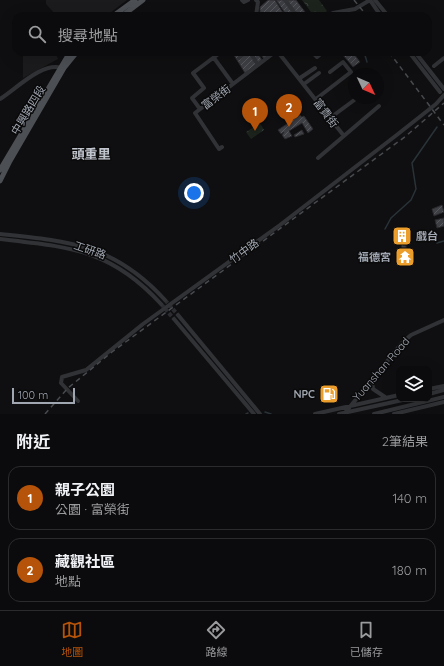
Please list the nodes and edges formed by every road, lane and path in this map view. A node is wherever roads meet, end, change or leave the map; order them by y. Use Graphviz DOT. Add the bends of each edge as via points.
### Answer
graph roads {
  1 [pos="135,0"];
  2 [pos="143,0"];
  3 [pos="242,0"];
  4 [pos="248,0"];
  5 [pos="256,0"];
  6 [pos="285,0"];
  7 [pos="370,0"];
  8 [pos="376,0"];
  9 [pos="118,12"];
  10 [pos="127,12"];
  11 [pos="257,12"];
  12 [pos="294,12"];
  13 [pos="338,12"];
  14 [pos="378,12"];
  15 [pos="385,12"];
  16 [pos="68,56"];
  17 [pos="73,56"];
  18 [pos="216,56"];
  19 [pos="241,56"];
  20 [pos="252,56"];
  21 [pos="271,56"];
  22 [pos="281,56"];
  23 [pos="412,56"];
  24 [pos="418,56"];
  25 [pos="214,58"];
  26 [pos="239,58"];
  27 [pos="444,58"];
  28 [pos="258,65"];
  29 [pos="434,66"];
  30 [pos="62,68"];
  31 [pos="315,68"];
  32 [pos="330,72"];
  33 [pos="319,73"];
  34 [pos="300,78"];
  35 [pos="233,84"];
  36 [pos="304,84"];
  37 [pos="442,91"];
  38 [pos="444,95"];
  39 [pos="316,98"];
  40 [pos="0,99"];
  41 [pos="349,104"];
  42 [pos="379,106"];
  43 [pos="200,109"];
  44 [pos="330,118"];
  45 [pos="344,136"];
  46 [pos="222,147"];
  47 [pos="318,158"];
  48 [pos="0,170"];
  49 [pos="0,181"];
  50 [pos="0,234"];
  51 [pos="0,239"];
  52 [pos="165,300"];
  53 [pos="161,304"];
  54 [pos="178,315"];
  55 [pos="174,319"];
  56 [pos="444,320"];
  57 [pos="372,380"];
  58 [pos="444,386"];
  59 [pos="432,388"];
  60 [pos="444,390"];
  61 [pos="432,393"];
  62 [pos="396,396"];
  63 [pos="444,397"];
  64 [pos="386,398"];
  65 [pos="78,401"];
  66 [pos="396,401"];
  67 [pos="444,402"];
  68 [pos="349,407"];
  69 [pos="345,413"];
  70 [pos="254,414"];
  71 [pos="260,414"];
  72 [pos="315,414"];
  73 [pos="339,414"];
  74 [pos="374,414"];
  75 [pos="394,414"];
  1 -- 9 [label="main road"];
  2 -- 10 [label="main road"];
  3 -- 4 [label="street"];
  5 -- 11 [label="street"];
  6 -- 12 [label="street"];
  7 -- 13 [label="street" via="355,9"];
  7 -- 14 [label="street"];
  8 -- 15 [label="street"];
  16 -- 30 [label="main road, 中興路四段"];
  17 -- 30 [label="main road, 中興路四段"];
  18 -- 25 [label="street"];
  19 -- 26 [label="street"];
  20 -- 28 [label="street"];
  21 -- 28 [label="street, 富榮街"];
  22 -- 34 [label="street, 富貴街"];
  23 -- 37 [label="street"];
  24 -- 37 [label="street"];
  25 -- 35 [label="street"];
  25 -- 43 [label="street" via="193,73 204,88 192,98"];
  27 -- 29 [label="street"];
  28 -- 35 [label="street, 富榮街"];
  30 -- 40 [label="street" via="52,66 42,70"];
  30 -- 48 [label="main road, 中興路四段"];
  30 -- 49 [label="main road, 中興路四段"];
  31 -- 34 [label="street"];
  32 -- 39 [label="street" via="343,62 352,72"];
  33 -- 36 [label="street"];
  34 -- 36 [label="street, 富貴街"];
  35 -- 43 [label="street, 富榮街"];
  36 -- 39 [label="street, 富貴街"];
  38 -- 65 [label="street, 竹中路" via="398,134 286,220 143,324 86,370 62,377 61,383"];
  39 -- 44 [label="street, 富貴街"];
  41 -- 44 [label="street"];
  42 -- 45 [label="street, 富貴街"];
  43 -- 46 [label="street, 富榮街" via="195,113 219,149"];
  44 -- 45 [label="street, 富貴街"];
  45 -- 47 [label="street, 富貴街"];
  50 -- 52 [label="street, 工研路" via="66,242 105,254 136,273"];
  51 -- 53 [label="street, 工研路" via="65,247 99,257 132,276"];
  54 -- 71 [label="street"];
  55 -- 70 [label="street"];
  56 -- 57 [label="street, Yuanshan Road" via="411,334"];
  57 -- 64 [label="street" via="373,389"];
  57 -- 68 [label="street, Yuanshan Road"];
  58 -- 59 [label="street"];
  60 -- 61 [label="street"];
  62 -- 64 [label="street"];
  63 -- 74 [label="street"];
  64 -- 68 [label="street"];
  66 -- 69 [label="street"];
  67 -- 75 [label="street"];
  68 -- 69 [label="street, Yuanshan Road"];
  68 -- 72 [label="street"];
  69 -- 73 [label="street"];
}
